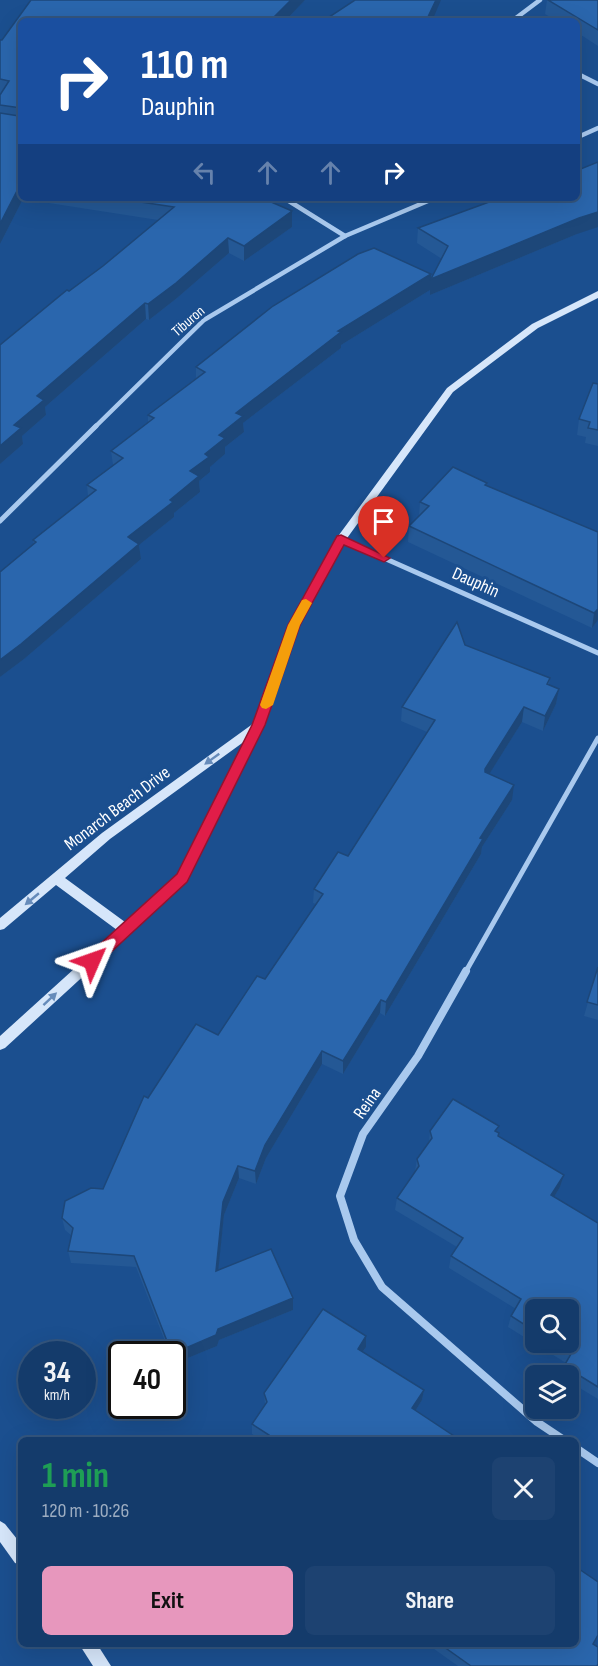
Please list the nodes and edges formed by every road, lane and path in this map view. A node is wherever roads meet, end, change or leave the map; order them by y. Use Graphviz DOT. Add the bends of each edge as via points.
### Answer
graph roads {
  1 [pos="540,0"];
  2 [pos="516,18"];
  3 [pos="580,75"];
  4 [pos="598,84"];
  5 [pos="598,128"];
  6 [pos="580,136"];
  7 [pos="289,201"];
  8 [pos="428,201"];
  9 [pos="345,236"];
  10 [pos="598,294"];
  11 [pos="0,521"];
  12 [pos="341,539"];
  13 [pos="598,652"];
  14 [pos="259,725"];
  15 [pos="598,738"];
  16 [pos="56,879"];
  17 [pos="0,925"];
  18 [pos="126,930"];
  19 [pos="0,1044"];
  20 [pos="560,1437"];
  21 [pos="579,1450"];
  22 [pos="598,1463"];
  23 [pos="0,1529"];
  24 [pos="18,1553"];
  25 [pos="89,1647"];
  26 [pos="103,1666"];
  1 -- 2 [label="street"];
  3 -- 4 [label="street"];
  5 -- 6 [label="street"];
  7 -- 9 [label="street"];
  8 -- 9 [label="street, Tiburon"];
  9 -- 11 [label="street, Tiburon" via="204,320"];
  10 -- 12 [label="street" via="535,326 450,390"];
  12 -- 13 [label="street, Dauphin"];
  12 -- 14 [label="street" via="294,625"];
  14 -- 16 [label="street, Monarch Beach Drive, one-way" via="106,836"];
  14 -- 18 [label="street" via="182,878"];
  15 -- 20 [label="street, Reina" via="418,1056 363,1134 340,1196 354,1240 382,1287 537,1422"];
  16 -- 17 [label="street, Monarch Beach Drive, one-way"];
  16 -- 18 [label="street"];
  19 -- 18 [label="street, one-way"];
  21 -- 22 [label="street"];
  23 -- 24 [label="street"];
  25 -- 26 [label="street"];
}
